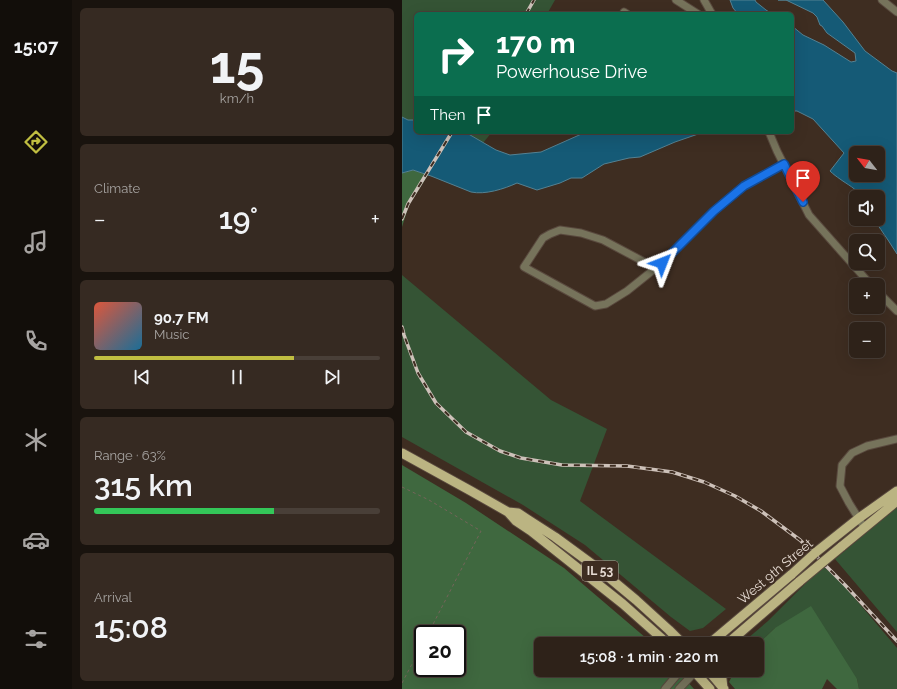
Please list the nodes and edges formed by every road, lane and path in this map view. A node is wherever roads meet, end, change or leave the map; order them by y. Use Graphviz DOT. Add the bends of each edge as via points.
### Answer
graph roads {
  1 [pos="676,0"];
  2 [pos="704,0"];
  3 [pos="882,0"];
  4 [pos="686,2"];
  5 [pos="696,12"];
  6 [pos="711,12"];
  7 [pos="897,12"];
  8 [pos="770,134"];
  9 [pos="784,164"];
  10 [pos="662,263"];
  11 [pos="866,278"];
  12 [pos="885,299"];
  13 [pos="897,311"];
  14 [pos="897,439"];
  15 [pos="402,453"];
  16 [pos="402,487"];
  17 [pos="897,491"];
  18 [pos="897,500"];
  19 [pos="508,512"];
  20 [pos="858,518"];
  21 [pos="864,527"];
  22 [pos="433,625"];
  23 [pos="660,637"];
  24 [pos="676,637"];
  25 [pos="717,637"];
  26 [pos="735,637"];
  27 [pos="414,660"];
  28 [pos="675,677"];
  29 [pos="690,677"];
  30 [pos="700,677"];
  31 [pos="714,677"];
  32 [pos="722,677"];
  33 [pos="402,683"];
  34 [pos="724,688"];
  35 [pos="665,689"];
  36 [pos="679,689"];
  37 [pos="710,689"];
  1 -- 4 [label="street"];
  2 -- 6 [label="street"];
  3 -- 7 [label="street"];
  4 -- 5 [label="street"];
  8 -- 9 [label="street"];
  9 -- 10 [label="street" via="744,186 714,211"];
  9 -- 11 [label="street" via="809,215"];
  10 -- 10 [label="street" via="650,264 603,240 560,230 543,238 524,267 595,306 606,304"];
  12 -- 13 [label="street"];
  14 -- 20 [label="street" via="867,446 852,453 842,465 840,486"];
  15 -- 19 [label="main road, IL 53"];
  16 -- 22 [label="path" via="429,500 481,532"];
  17 -- 20 [label="main road, West 9th Street"];
  18 -- 21 [label="main road, West 9th Street"];
  19 -- 23 [label="main road, IL 53"];
  19 -- 24 [label="main road, IL 53" via="518,513 528,519 590,562"];
  20 -- 21 [label="street"];
  20 -- 25 [label="main road, West 9th Street, bridge"];
  21 -- 26 [label="main road, West 9th Street, bridge"];
  27 -- 33 [label="path"];
  28 -- 35 [label="street"];
  29 -- 36 [label="street"];
  30 -- 37 [label="main road"];
  31 -- 34 [label="main road"];
  32 -- 34 [label="main road"];
}
